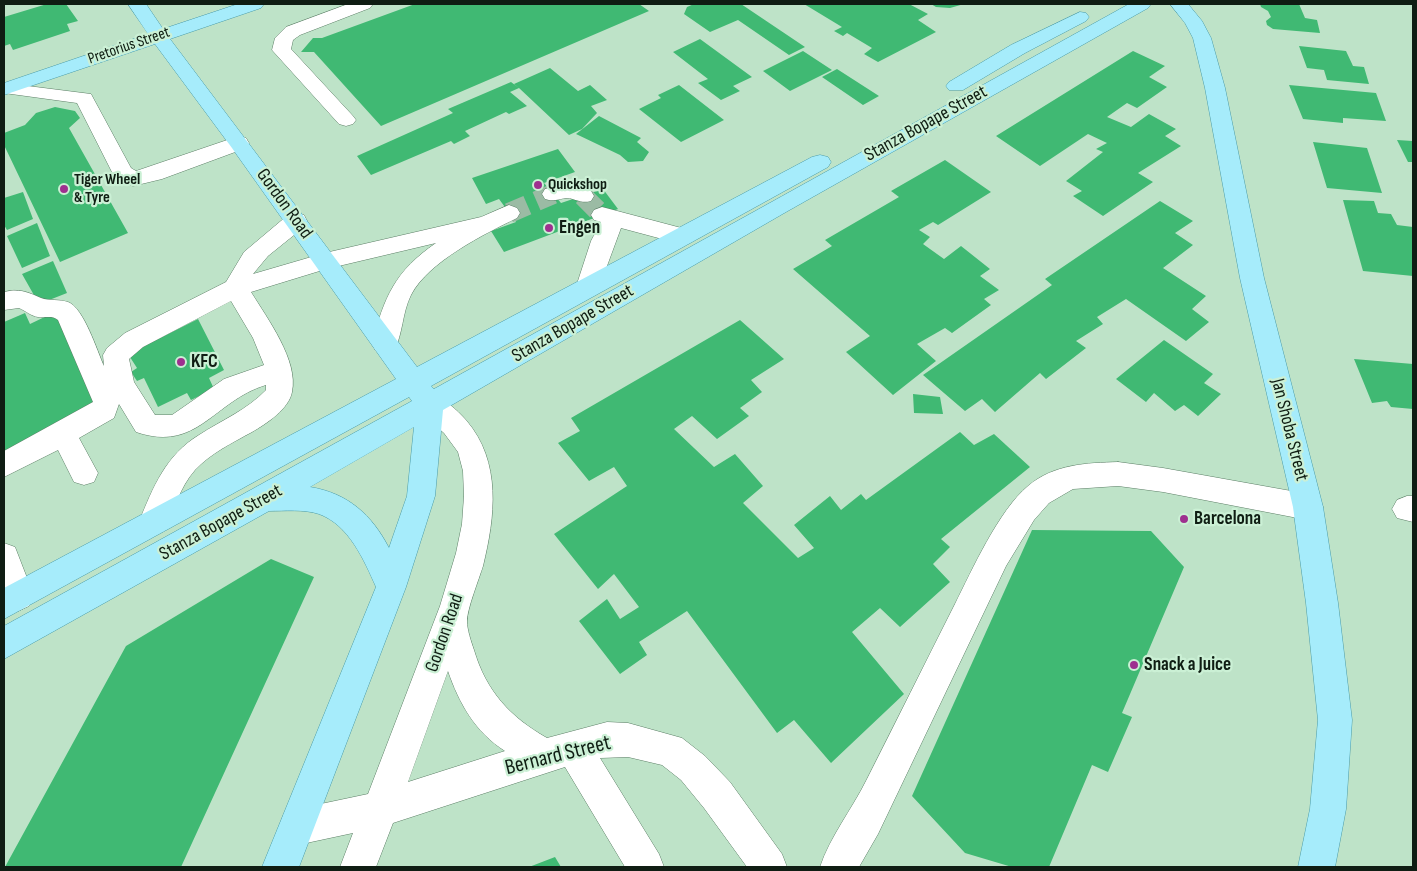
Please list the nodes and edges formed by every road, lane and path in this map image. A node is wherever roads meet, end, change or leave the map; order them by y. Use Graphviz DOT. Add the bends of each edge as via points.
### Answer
graph roads {
  1 [pos="136,4"];
  2 [pos="255,4"];
  3 [pos="364,4"];
  4 [pos="1142,4"];
  5 [pos="1179,4"];
  6 [pos="1098,7"];
  7 [pos="158,36"];
  8 [pos="5,89"];
  9 [pos="346,120"];
  10 [pos="239,143"];
  11 [pos="553,194"];
  12 [pos="583,196"];
  13 [pos="509,212"];
  14 [pos="296,221"];
  15 [pos="481,225"];
  16 [pos="681,236"];
  17 [pos="325,260"];
  18 [pos="588,287"];
  19 [pos="236,288"];
  20 [pos="4,301"];
  21 [pos="385,344"];
  22 [pos="279,371"];
  23 [pos="421,393"];
  24 [pos="63,434"];
  25 [pos="4,465"];
  26 [pos="84,472"];
  27 [pos="265,498"];
  28 [pos="1308,507"];
  29 [pos="154,522"];
  30 [pos="4,557"];
  31 [pos="391,586"];
  32 [pos="11,600"];
  33 [pos="450,617"];
  34 [pos="4,643"];
  35 [pos="559,751"];
  36 [pos="380,809"];
  37 [pos="297,826"];
  38 [pos="281,867"];
  39 [pos="358,867"];
  40 [pos="646,867"];
  41 [pos="769,867"];
  42 [pos="838,867"];
  43 [pos="1317,867"];
  1 -- 7 [label="main road, Gordon Road"];
  2 -- 7 [label="main road, Pretorius Street"];
  3 -- 9 [label="street" via="293,31 284,38 282,50"];
  4 -- 23 [label="main road, Stanza Bopape Street" via="778,207"];
  5 -- 28 [label="main road, Jan Shoba Street" via="1202,38 1215,88 1252,278"];
  6 -- 16 [label="main road, Stanza Bopape Street"];
  7 -- 8 [label="main road, Pretorius Street"];
  7 -- 10 [label="main road, Gordon Road"];
  8 -- 10 [label="street" via="84,98 123,173 133,179"];
  10 -- 14 [label="main road, Gordon Road"];
  11 -- 12 [label="street" via="570,190"];
  13 -- 15 [label="street"];
  14 -- 17 [label="main road, Gordon Road"];
  14 -- 19 [label="street" via="250,258"];
  15 -- 17 [label="street"];
  15 -- 21 [label="street" via="427,263 406,284 393,311"];
  16 -- 18 [label="main road, Stanza Bopape Street"];
  16 -- 18 [label="street" via="608,217"];
  17 -- 19 [label="street"];
  17 -- 21 [label="main road, Gordon Road"];
  18 -- 23 [label="main road, Stanza Bopape Street"];
  19 -- 22 [label="street" via="269,346"];
  19 -- 22 [label="street" via="122,348 115,363 127,392 146,424 174,427 228,389"];
  20 -- 24 [label="street" via="14,298 30,301 38,308 59,308 70,318 106,402 104,410"];
  21 -- 23 [label="main road, Gordon Road"];
  22 -- 29 [label="street" via="279,393 273,402 258,416 186,461 171,483"];
  23 -- 27 [label="main road, Stanza Bopape Street"];
  23 -- 29 [label="main road, Stanza Bopape Street"];
  23 -- 31 [label="main road" via="421,496"];
  23 -- 33 [label="street, Gordon Road" via="460,431 477,470 476,527 469,563"];
  24 -- 25 [label="street"];
  24 -- 26 [label="street"];
  27 -- 31 [label="main road" via="305,499 340,510 369,541"];
  27 -- 34 [label="main road, Stanza Bopape Street"];
  28 -- 42 [label="street" via="1118,474 1068,478 1039,494 995,556 865,821"];
  28 -- 43 [label="main road, Jan Shoba Street" via="1335,720 1328,809"];
  29 -- 32 [label="main road, Stanza Bopape Street"];
  30 -- 32 [label="street"];
  31 -- 37 [label="main road"];
  33 -- 35 [label="street" via="460,661 482,706 515,738"];
  33 -- 36 [label="street, Gordon Road"];
  35 -- 36 [label="street, Bernard Street"];
  35 -- 40 [label="street"];
  35 -- 41 [label="street, Bernard Street" via="607,739 628,740 670,750 680,756 716,794"];
  36 -- 37 [label="street, Bernard Street"];
  36 -- 39 [label="street, Gordon Road"];
  37 -- 38 [label="main road"];
}
